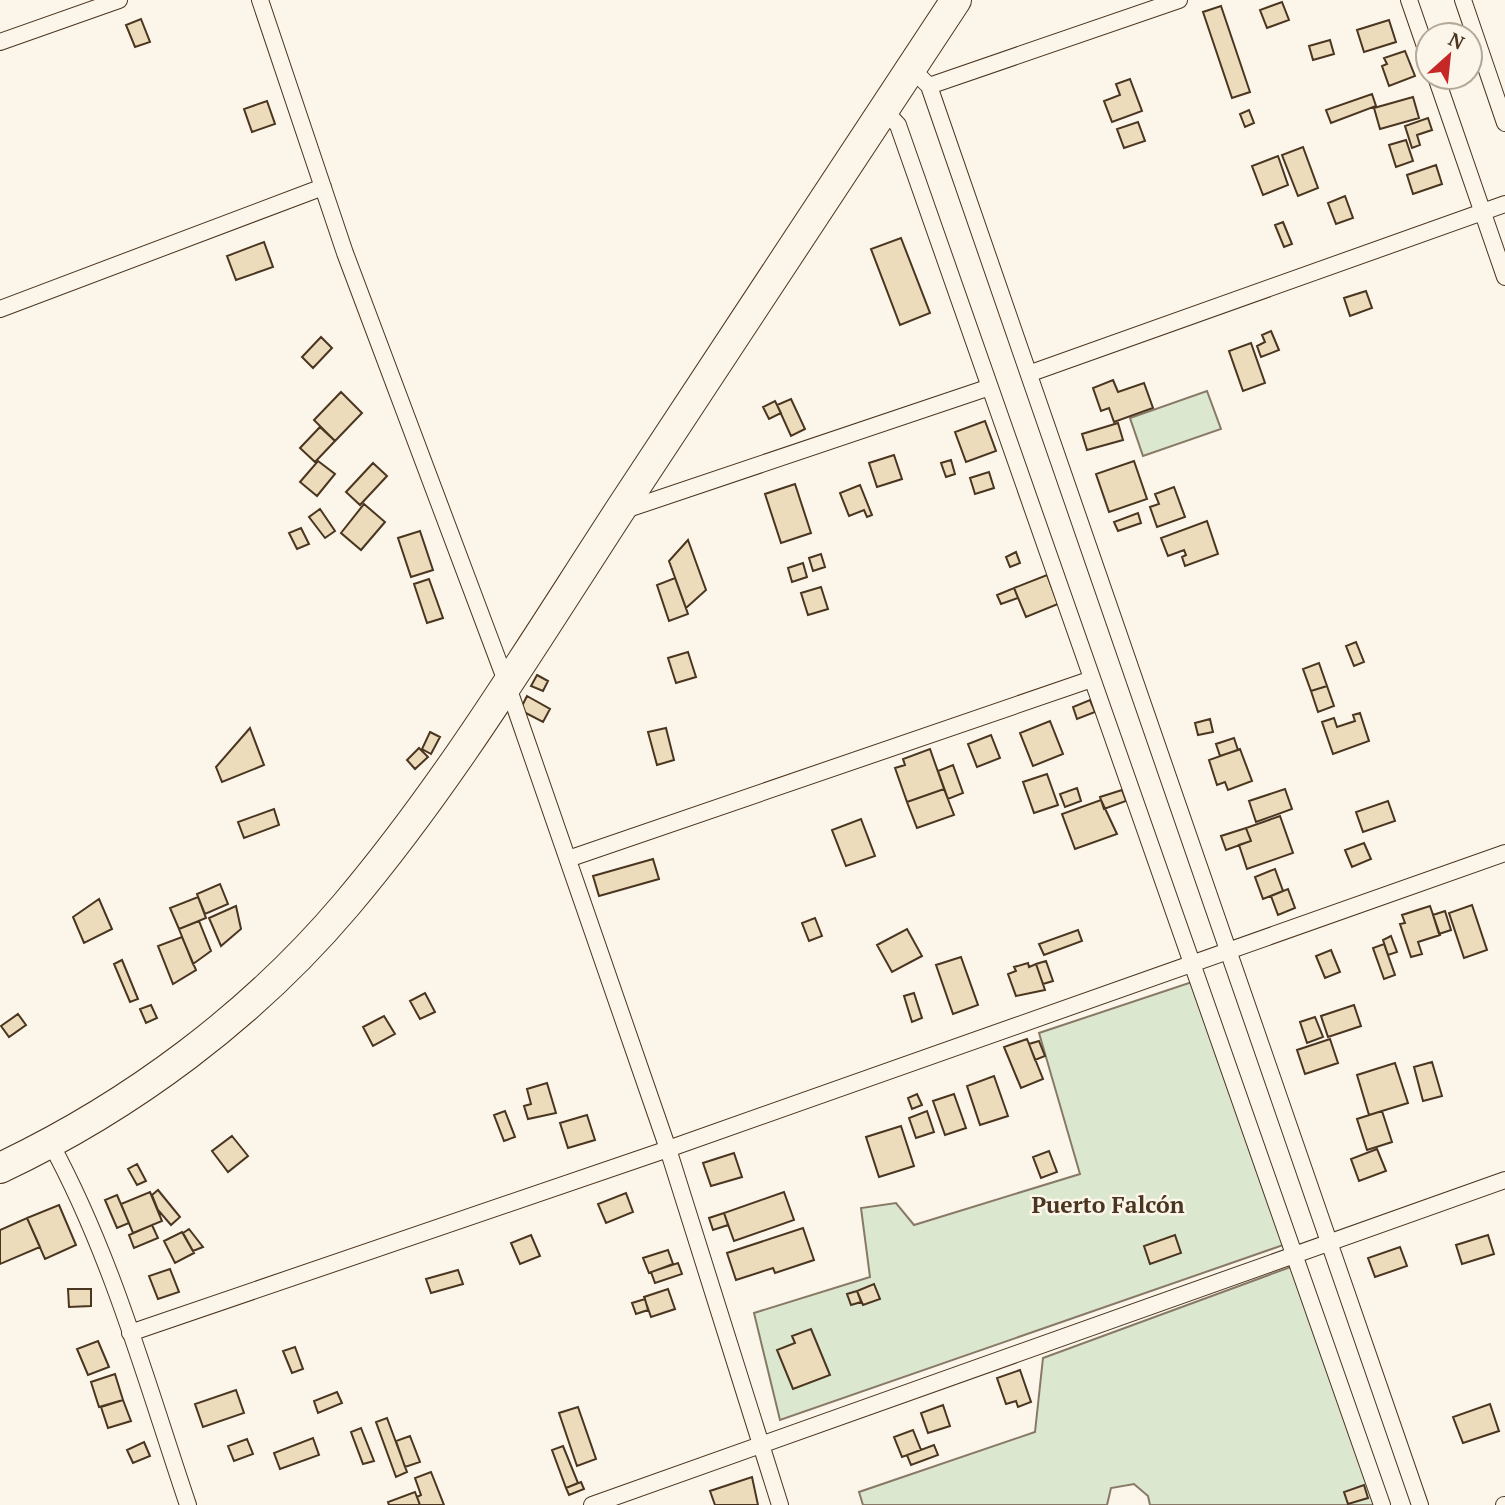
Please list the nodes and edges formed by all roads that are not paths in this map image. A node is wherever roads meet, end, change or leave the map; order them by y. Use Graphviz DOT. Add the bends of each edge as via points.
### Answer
graph roads {
  1 [pos="119,0"];
  2 [pos="260,0"];
  3 [pos="956,0"];
  4 [pos="1178,0"];
  5 [pos="1409,0"];
  6 [pos="1463,0"];
  7 [pos="1416,21"];
  8 [pos="0,42"];
  9 [pos="920,77"];
  10 [pos="1441,91"];
  11 [pos="884,110"];
  12 [pos="1505,123"];
  13 [pos="323,187"];
  14 [pos="1505,204"];
  15 [pos="1482,212"];
  16 [pos="1505,277"];
  17 [pos="0,306"];
  18 [pos="1031,373"];
  19 [pos="990,387"];
  20 [pos="620,512"];
  21 [pos="1092,679"];
  22 [pos="507,684"];
  23 [pos="1505,853"];
  24 [pos="568,859"];
  25 [pos="1229,952"];
  26 [pos="1193,965"];
  27 [pos="51,1143"];
  28 [pos="668,1149"];
  29 [pos="0,1168"];
  30 [pos="1505,1180"];
  31 [pos="1329,1242"];
  32 [pos="1295,1256"];
  33 [pos="130,1333"];
  34 [pos="759,1448"];
  35 [pos="188,1505"];
  36 [pos="592,1505"];
  37 [pos="780,1505"];
  38 [pos="1382,1505"];
  39 [pos="1420,1505"];
  1 -- 8 [label="street"];
  2 -- 13 [label="street"];
  3 -- 9 [label="highway"];
  4 -- 9 [label="street"];
  5 -- 7 [label="street"];
  6 -- 12 [label="street"];
  9 -- 11 [label="highway"];
  9 -- 18 [label="street"];
  10 -- 15 [label="street"];
  11 -- 19 [label="street" via="898,125"];
  11 -- 20 [label="highway"];
  13 -- 17 [label="street"];
  13 -- 22 [label="street"];
  14 -- 15 [label="street"];
  15 -- 16 [label="street"];
  15 -- 18 [label="street"];
  18 -- 25 [label="street"];
  19 -- 20 [label="street"];
  19 -- 21 [label="street"];
  20 -- 22 [label="highway"];
  21 -- 24 [label="street"];
  21 -- 26 [label="street"];
  22 -- 24 [label="street"];
  22 -- 27 [label="highway" via="416,816 345,906 295,959 181,1059 123,1102"];
  23 -- 25 [label="street"];
  24 -- 28 [label="street"];
  25 -- 26 [label="street"];
  25 -- 31 [label="street"];
  26 -- 28 [label="street"];
  26 -- 32 [label="street"];
  27 -- 29 [label="highway"];
  27 -- 33 [label="street" via="75,1187"];
  28 -- 33 [label="street"];
  28 -- 34 [label="street"];
  30 -- 31 [label="street"];
  31 -- 32 [label="street"];
  31 -- 39 [label="street"];
  32 -- 34 [label="street"];
  32 -- 38 [label="street"];
  33 -- 35 [label="street"];
  34 -- 36 [label="street"];
  34 -- 37 [label="street"];
}
